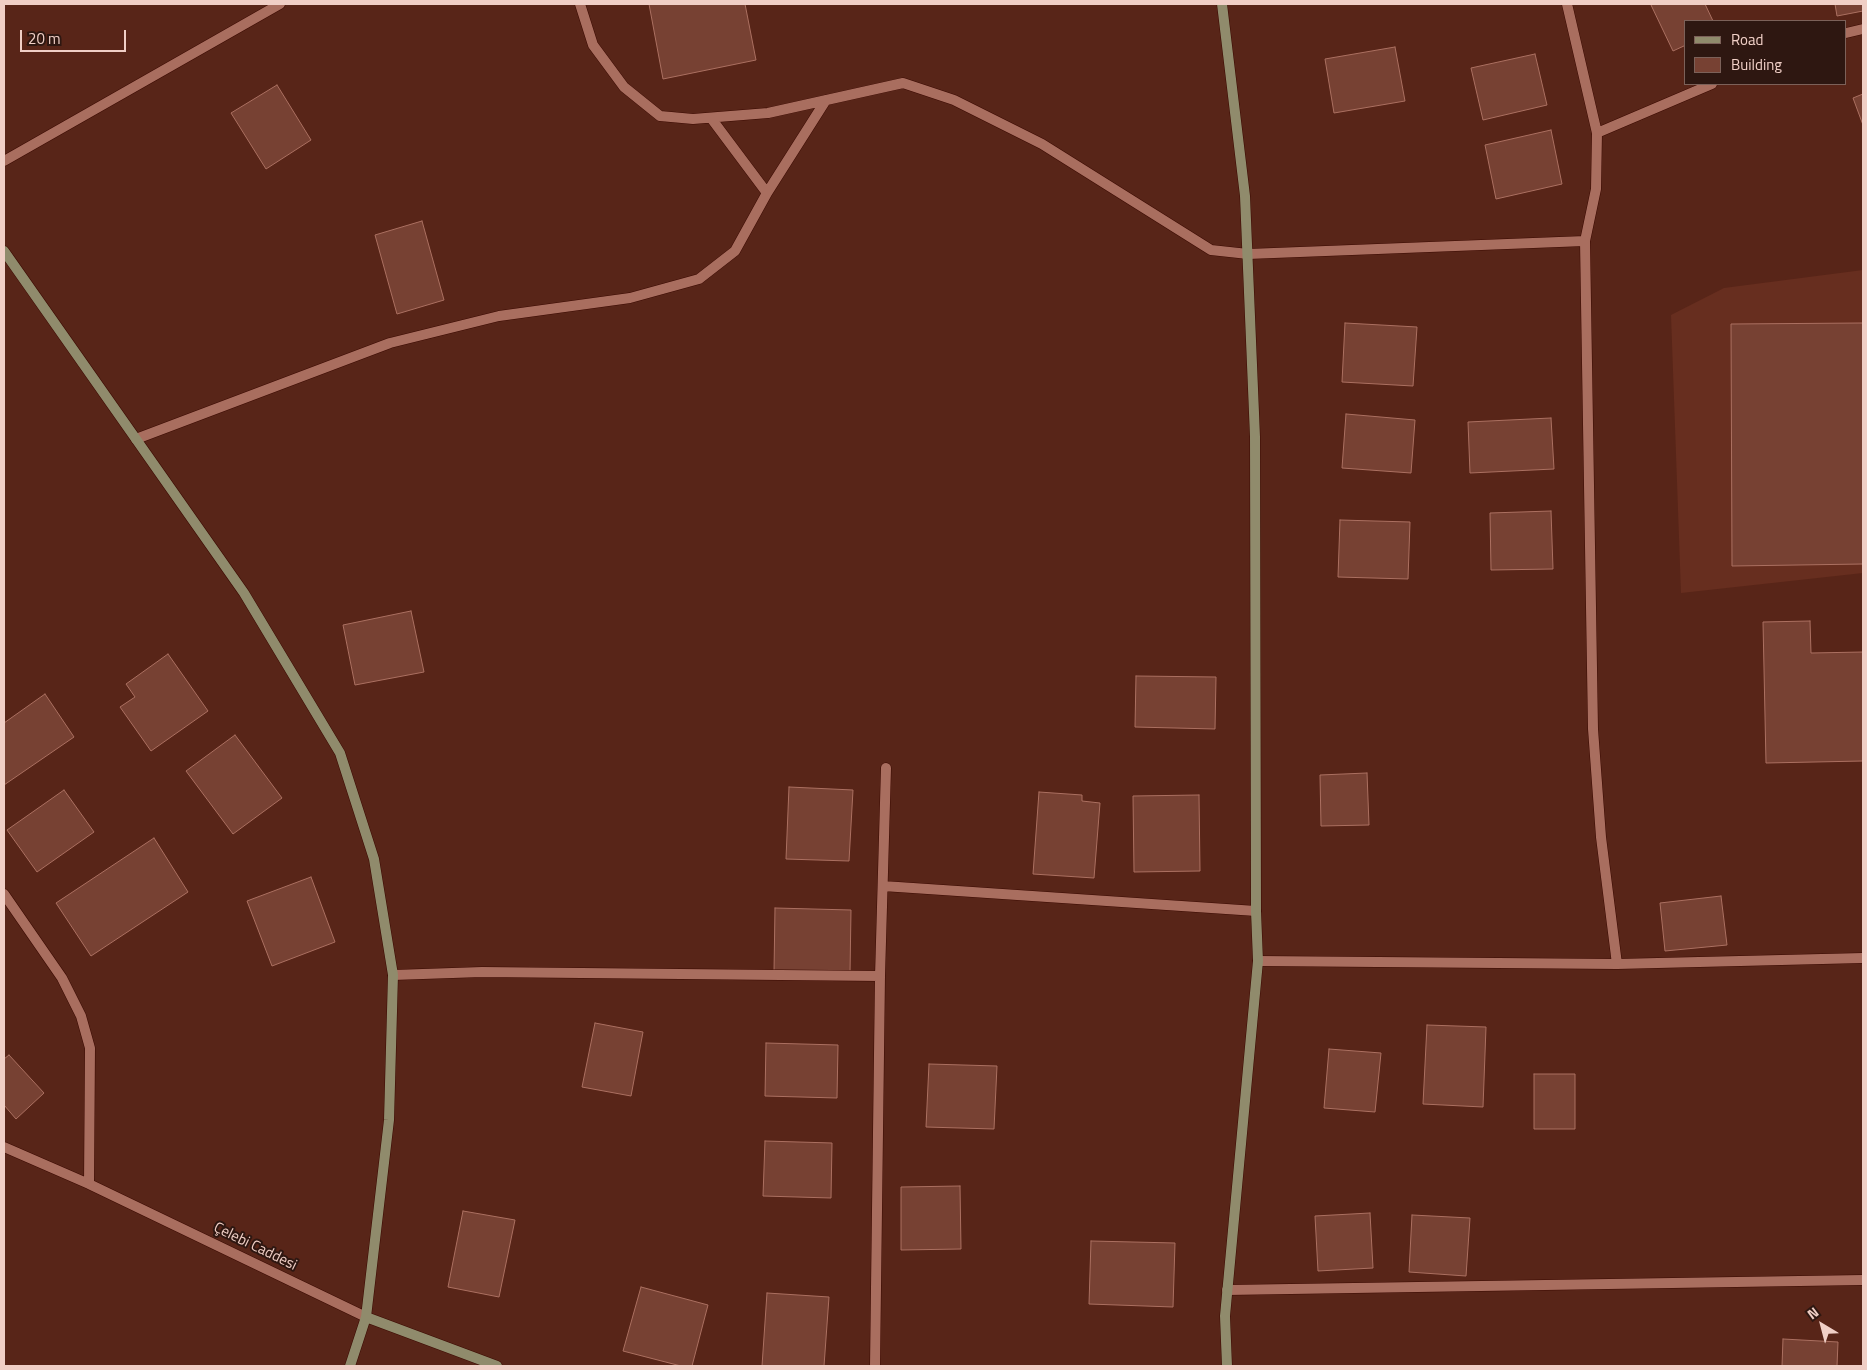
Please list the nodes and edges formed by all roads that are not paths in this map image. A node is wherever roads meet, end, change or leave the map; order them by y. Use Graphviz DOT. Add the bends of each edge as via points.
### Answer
graph roads {
  1 [pos="280,4"];
  2 [pos="580,4"];
  3 [pos="1222,4"];
  4 [pos="1567,4"];
  5 [pos="1863,29"];
  6 [pos="1847,33"];
  7 [pos="1710,85"];
  8 [pos="826,100"];
  9 [pos="711,118"];
  10 [pos="1597,133"];
  11 [pos="4,161"];
  12 [pos="767,193"];
  13 [pos="1584,240"];
  14 [pos="4,251"];
  15 [pos="1248,254"];
  16 [pos="136,438"];
  17 [pos="886,768"];
  18 [pos="883,886"];
  19 [pos="4,894"];
  20 [pos="1256,911"];
  21 [pos="1863,958"];
  22 [pos="1258,961"];
  23 [pos="1617,964"];
  24 [pos="393,975"];
  25 [pos="880,976"];
  26 [pos="4,1147"];
  27 [pos="89,1184"];
  28 [pos="1863,1280"];
  29 [pos="1227,1290"];
  30 [pos="366,1317"];
  31 [pos="350,1366"];
  32 [pos="497,1366"];
  33 [pos="875,1366"];
  34 [pos="1228,1366"];
  1 -- 11 [label="street"];
  2 -- 9 [label="street" via="593,45 624,87 660,116"];
  3 -- 15 [label="street" via="1245,196"];
  4 -- 10 [label="street"];
  5 -- 6 [label="street"];
  7 -- 10 [label="street"];
  8 -- 9 [label="street" via="768,113"];
  8 -- 12 [label="street"];
  8 -- 15 [label="street" via="903,83 954,100 1042,144 1211,250"];
  9 -- 12 [label="street"];
  10 -- 13 [label="street" via="1596,189"];
  12 -- 16 [label="street" via="734,251 699,279 630,298 499,316 390,342"];
  13 -- 15 [label="street"];
  13 -- 23 [label="street" via="1593,729 1601,837"];
  14 -- 16 [label="street"];
  15 -- 20 [label="street" via="1256,436"];
  16 -- 24 [label="street" via="244,593 340,753 374,859"];
  17 -- 18 [label="street"];
  18 -- 20 [label="street"];
  18 -- 25 [label="street"];
  19 -- 27 [label="street" via="62,978 81,1016 90,1048"];
  20 -- 22 [label="street"];
  21 -- 23 [label="street"];
  22 -- 23 [label="street"];
  22 -- 29 [label="street"];
  24 -- 25 [label="street" via="482,972"];
  24 -- 30 [label="street" via="389,1120"];
  25 -- 33 [label="street"];
  26 -- 27 [label="street, Çelebi Caddesi"];
  27 -- 30 [label="street, Çelebi Caddesi"];
  28 -- 29 [label="street"];
  29 -- 34 [label="street"];
  30 -- 31 [label="street"];
  30 -- 32 [label="street, Çelebi Caddesi"];
}
